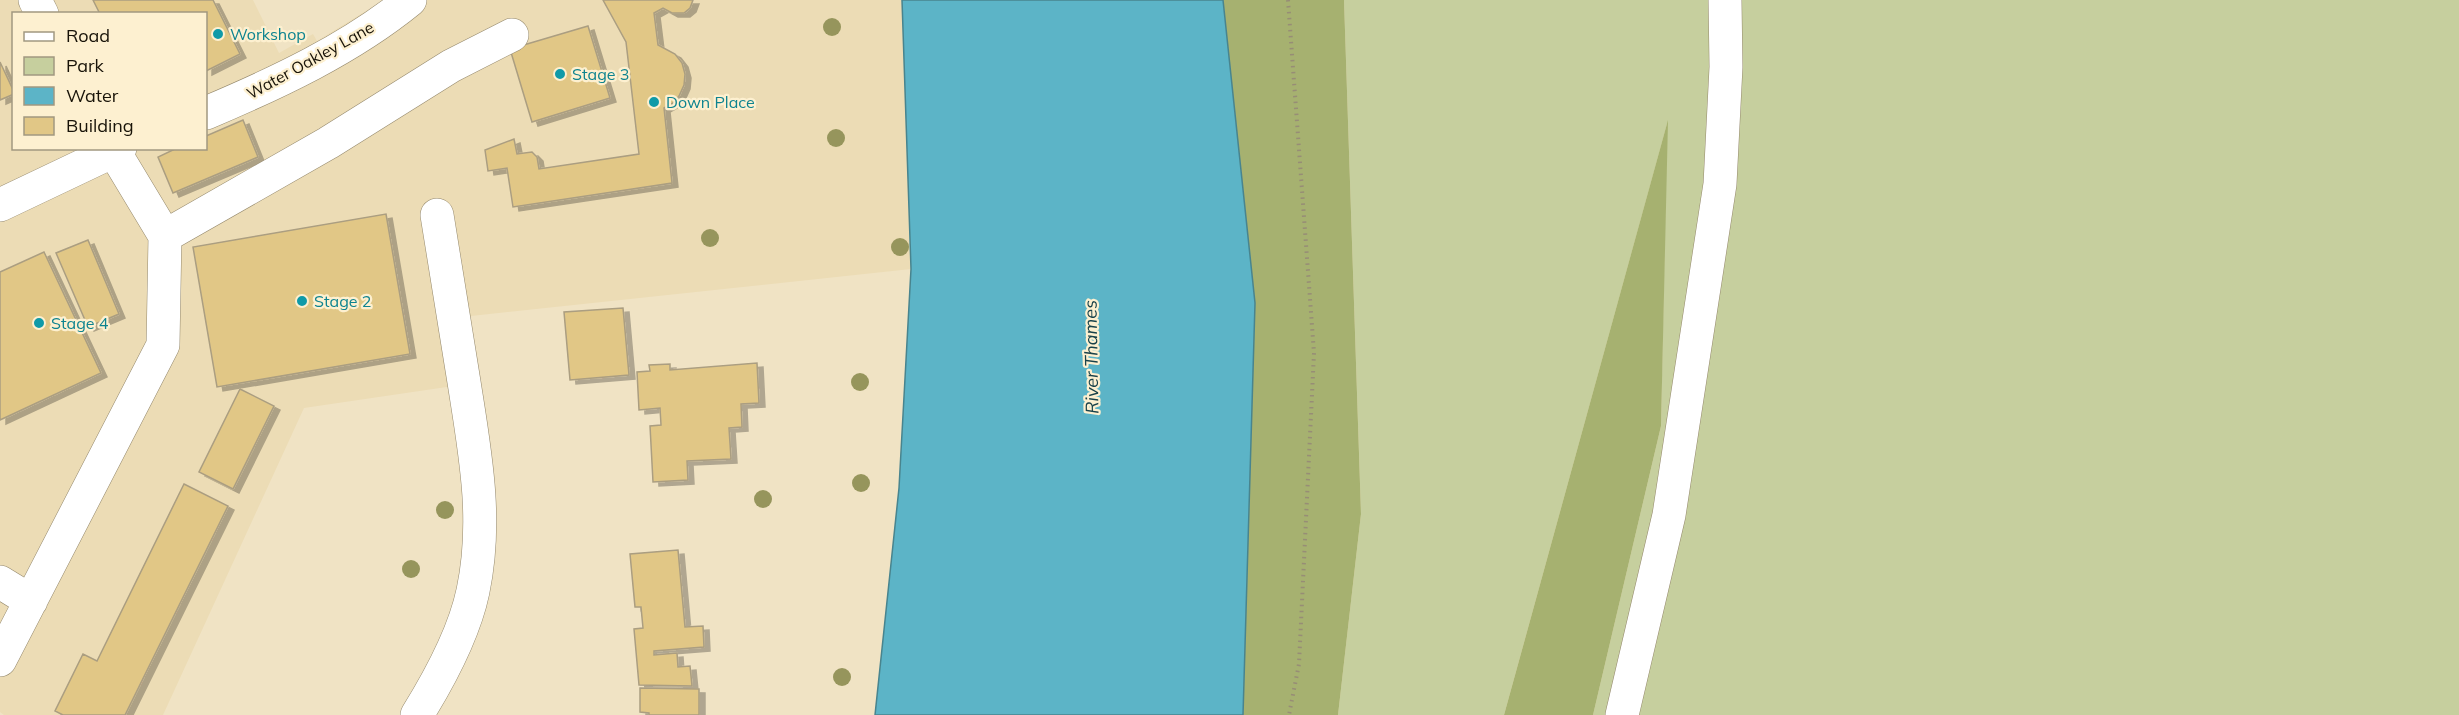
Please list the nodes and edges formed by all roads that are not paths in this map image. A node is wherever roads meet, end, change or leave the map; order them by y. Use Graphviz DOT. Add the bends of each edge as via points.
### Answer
graph roads {
  1 [pos="410,0"];
  2 [pos="1725,0"];
  3 [pos="512,35"];
  4 [pos="207,112"];
  5 [pos="113,150"];
  6 [pos="116,150"];
  7 [pos="0,205"];
  8 [pos="437,215"];
  9 [pos="165,236"];
  10 [pos="0,582"];
  11 [pos="31,601"];
  12 [pos="0,660"];
  13 [pos="417,715"];
  14 [pos="1622,715"];
  1 -- 4 [label="lane, Water Oakley Lane" via="299,70"];
  2 -- 14 [label="lane" via="1720,184 1669,515"];
  3 -- 9 [label="lane" via="451,66 328,143"];
  5 -- 7 [label="lane"];
  6 -- 9 [label="lane"];
  8 -- 13 [label="lane" via="474,448 481,534 466,616"];
  9 -- 11 [label="lane" via="163,345"];
  10 -- 11 [label="lane"];
  11 -- 12 [label="lane"];
}
